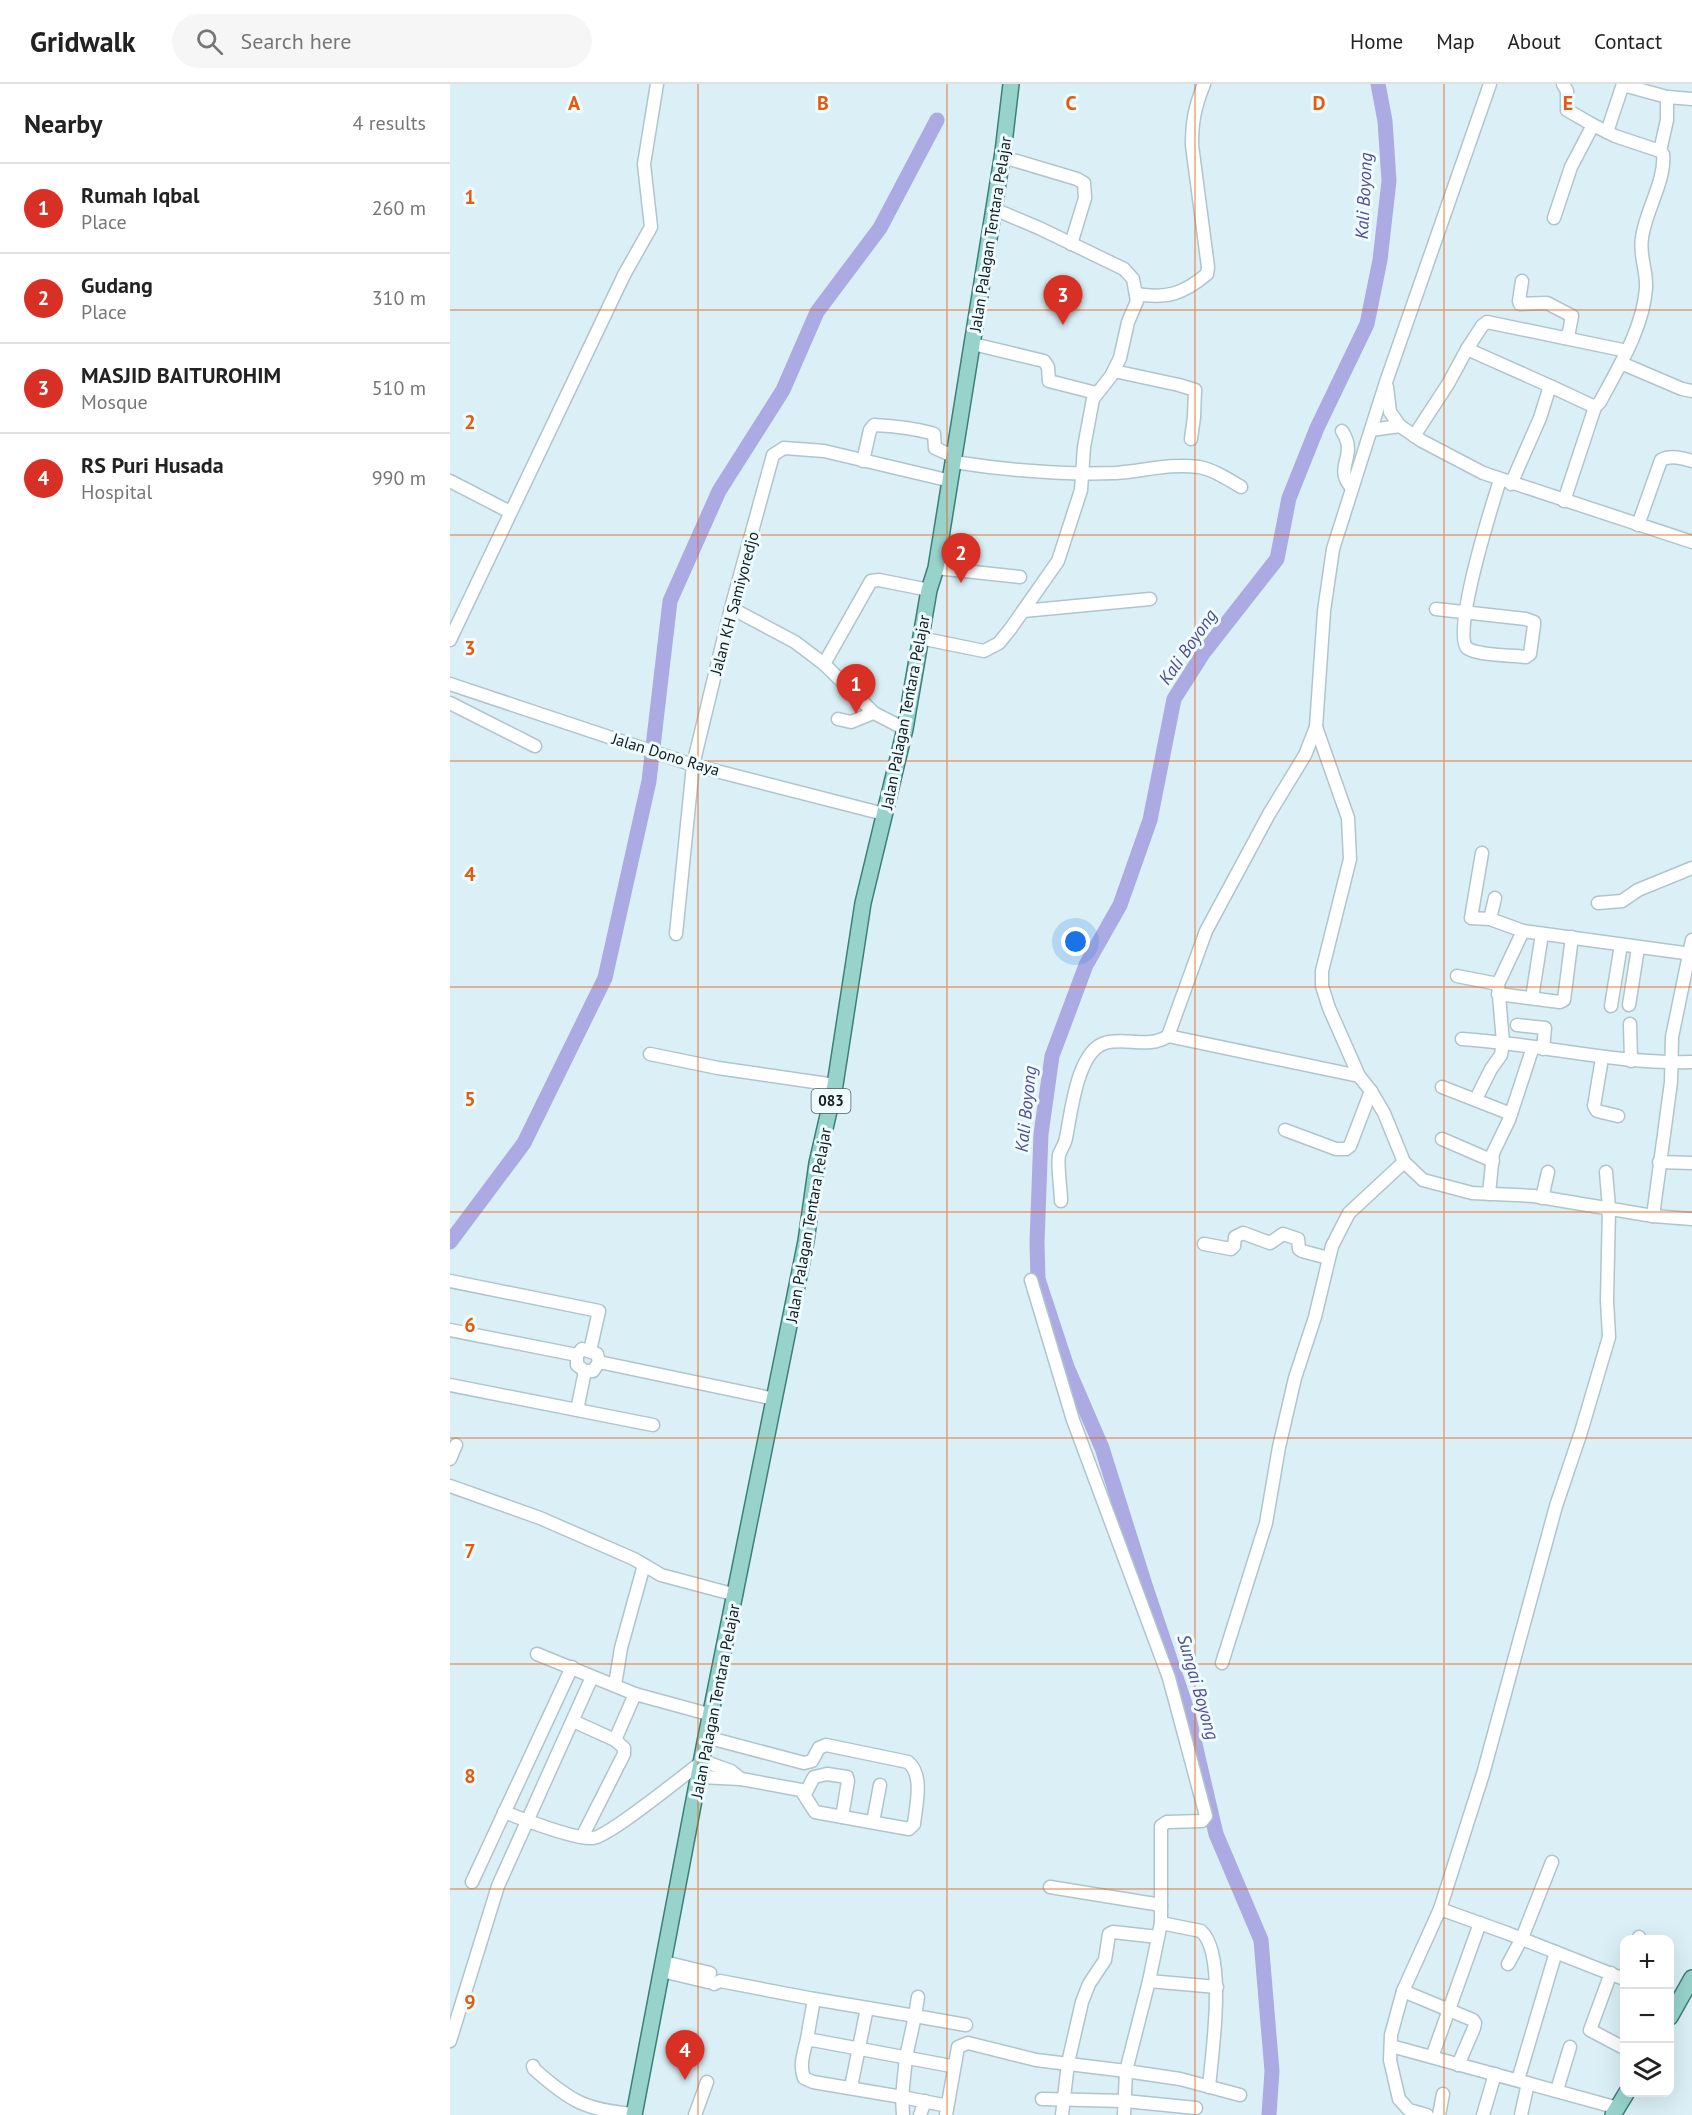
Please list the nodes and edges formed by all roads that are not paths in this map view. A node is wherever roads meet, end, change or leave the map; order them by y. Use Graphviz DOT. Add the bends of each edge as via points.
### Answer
graph roads {
  1 [pos="657,84"];
  2 [pos="1011,84"];
  3 [pos="1204,84"];
  4 [pos="1490,84"];
  5 [pos="1563,84"];
  6 [pos="1623,85"];
  7 [pos="1667,97"];
  8 [pos="1692,99"];
  9 [pos="1593,125"];
  10 [pos="1607,132"];
  11 [pos="1660,151"];
  12 [pos="1003,157"];
  13 [pos="994,209"];
  14 [pos="1554,218"];
  15 [pos="1071,243"];
  16 [pos="1522,281"];
  17 [pos="1136,294"];
  18 [pos="1565,338"];
  19 [pos="973,344"];
  20 [pos="1467,349"];
  21 [pos="1627,351"];
  22 [pos="1621,363"];
  23 [pos="1114,371"];
  24 [pos="1386,382"];
  25 [pos="1550,386"];
  26 [pos="1692,391"];
  27 [pos="1096,393"];
  28 [pos="1595,407"];
  29 [pos="1400,426"];
  30 [pos="1371,430"];
  31 [pos="1342,431"];
  32 [pos="1414,436"];
  33 [pos="1191,439"];
  34 [pos="954,460"];
  35 [pos="863,461"];
  36 [pos="1692,461"];
  37 [pos="1083,472"];
  38 [pos="450,481"];
  39 [pos="951,481"];
  40 [pos="1506,482"];
  41 [pos="1240,487"];
  42 [pos="1352,488"];
  43 [pos="1564,501"];
  44 [pos="510,512"];
  45 [pos="1638,525"];
  46 [pos="1692,543"];
  47 [pos="936,568"];
  48 [pos="1020,577"];
  49 [pos="929,590"];
  50 [pos="1150,599"];
  51 [pos="731,608"];
  52 [pos="1436,609"];
  53 [pos="1023,611"];
  54 [pos="1466,612"];
  55 [pos="920,638"];
  56 [pos="450,640"];
  57 [pos="824,664"];
  58 [pos="450,684"];
  59 [pos="450,703"];
  60 [pos="873,713"];
  61 [pos="838,719"];
  62 [pos="1316,727"];
  63 [pos="905,729"];
  64 [pos="535,746"];
  65 [pos="693,765"];
  66 [pos="884,814"];
  67 [pos="1482,853"];
  68 [pos="1692,868"];
  69 [pos="1496,898"];
  70 [pos="1598,903"];
  71 [pos="1490,920"];
  72 [pos="1523,932"];
  73 [pos="676,934"];
  74 [pos="1542,934"];
  75 [pos="1572,937"];
  76 [pos="1692,940"];
  77 [pos="1621,945"];
  78 [pos="1638,948"];
  79 [pos="1691,954"];
  80 [pos="1457,976"];
  81 [pos="1498,989"];
  82 [pos="1532,998"];
  83 [pos="1629,1005"];
  84 [pos="1611,1006"];
  85 [pos="1630,1024"];
  86 [pos="1517,1025"];
  87 [pos="1168,1036"];
  88 [pos="1462,1039"];
  89 [pos="1503,1042"];
  90 [pos="1538,1048"];
  91 [pos="650,1054"];
  92 [pos="1602,1058"];
  93 [pos="1631,1061"];
  94 [pos="1671,1062"];
  95 [pos="1692,1062"];
  96 [pos="1359,1076"];
  97 [pos="835,1085"];
  98 [pos="1442,1088"];
  99 [pos="1371,1091"];
  100 [pos="1476,1099"];
  101 [pos="1512,1114"];
  102 [pos="1618,1116"];
  103 [pos="1285,1130"];
  104 [pos="1442,1140"];
  105 [pos="1493,1161"];
  106 [pos="1404,1162"];
  107 [pos="1659,1162"];
  108 [pos="1692,1163"];
  109 [pos="1548,1172"];
  110 [pos="1606,1172"];
  111 [pos="1489,1194"];
  112 [pos="1542,1198"];
  113 [pos="1061,1202"];
  114 [pos="1609,1208"];
  115 [pos="1653,1216"];
  116 [pos="1692,1219"];
  117 [pos="1203,1244"];
  118 [pos="1328,1258"];
  119 [pos="450,1281"];
  120 [pos="1031,1281"];
  121 [pos="450,1330"];
  122 [pos="590,1351"];
  123 [pos="577,1355"];
  124 [pos="599,1362"];
  125 [pos="585,1371"];
  126 [pos="450,1386"];
  127 [pos="774,1399"];
  128 [pos="577,1410"];
  129 [pos="653,1425"];
  130 [pos="456,1445"];
  131 [pos="450,1459"];
  132 [pos="450,1486"];
  133 [pos="644,1565"];
  134 [pos="736,1595"];
  135 [pos="537,1654"];
  136 [pos="1222,1663"];
  137 [pos="572,1667"];
  138 [pos="592,1677"];
  139 [pos="615,1685"];
  140 [pos="635,1694"];
  141 [pos="712,1715"];
  142 [pos="573,1720"];
  143 [pos="706,1737"];
  144 [pos="615,1740"];
  145 [pos="703,1761"];
  146 [pos="700,1777"];
  147 [pos="741,1779"];
  148 [pos="880,1785"];
  149 [pos="805,1794"];
  150 [pos="504,1812"];
  151 [pos="842,1817"];
  152 [pos="527,1821"];
  153 [pos="873,1822"];
  154 [pos="582,1837"];
  155 [pos="1552,1862"];
  156 [pos="472,1882"];
  157 [pos="1050,1887"];
  158 [pos="1161,1905"];
  159 [pos="1440,1909"];
  160 [pos="1161,1923"];
  161 [pos="1480,1923"];
  162 [pos="1158,1937"];
  163 [pos="1522,1938"];
  164 [pos="1556,1952"];
  165 [pos="1508,1964"];
  166 [pos="663,1967"];
  167 [pos="1620,1974"];
  168 [pos="1692,1978"];
  169 [pos="1149,1981"];
  170 [pos="1217,1987"];
  171 [pos="1403,1990"];
  172 [pos="918,1997"];
  173 [pos="814,1999"];
  174 [pos="1674,2005"];
  175 [pos="867,2008"];
  176 [pos="455,2010"];
  177 [pos="1449,2010"];
  178 [pos="915,2016"];
  179 [pos="966,2025"];
  180 [pos="807,2038"];
  181 [pos="450,2040"];
  182 [pos="1391,2046"];
  183 [pos="1620,2046"];
  184 [pos="1570,2047"];
  185 [pos="860,2048"];
  186 [pos="906,2057"];
  187 [pos="1432,2057"];
  188 [pos="1068,2063"];
  189 [pos="1458,2065"];
  190 [pos="533,2066"];
  191 [pos="951,2066"];
  192 [pos="1126,2071"];
  193 [pos="1495,2074"];
  194 [pos="1523,2081"];
  195 [pos="707,2082"];
  196 [pos="1209,2086"];
  197 [pos="851,2087"];
  198 [pos="1557,2090"];
  199 [pos="1443,2094"];
  200 [pos="1240,2095"];
  201 [pos="902,2097"];
  202 [pos="1623,2097"];
  203 [pos="1042,2099"];
  204 [pos="1063,2099"];
  205 [pos="925,2101"];
  206 [pos="1125,2101"];
  207 [pos="1196,2108"];
  208 [pos="945,2110"];
  209 [pos="1615,2111"];
  210 [pos="634,2115"];
  211 [pos="695,2115"];
  212 [pos="903,2115"];
  213 [pos="920,2115"];
  214 [pos="1062,2115"];
  215 [pos="1124,2115"];
  216 [pos="1427,2115"];
  217 [pos="1439,2115"];
  218 [pos="1483,2115"];
  219 [pos="1521,2115"];
  1 -- 44 [label="street" via="644,164 651,227"];
  2 -- 12 [label="main road, Jalan Palagan Tentara Pelajar / 083"];
  3 -- 17 [label="street" via="1194,106 1192,145 1207,274 1171,296"];
  4 -- 24 [label="street"];
  5 -- 9 [label="street" via="1567,110"];
  6 -- 7 [label="street"];
  6 -- 10 [label="street"];
  7 -- 8 [label="street"];
  7 -- 11 [label="street"];
  9 -- 10 [label="street"];
  9 -- 14 [label="street" via="1571,167"];
  10 -- 11 [label="street"];
  11 -- 21 [label="street" via="1664,159 1642,238 1641,257 1647,276 1643,310"];
  12 -- 13 [label="main road, Jalan Palagan Tentara Pelajar / 083"];
  12 -- 15 [label="street" via="1084,183 1085,198"];
  13 -- 15 [label="street"];
  13 -- 19 [label="main road, Jalan Palagan Tentara Pelajar / 083"];
  15 -- 17 [label="street" via="1124,269 1133,279"];
  16 -- 18 [label="street" via="1520,304 1547,303 1572,316"];
  17 -- 23 [label="street"];
  18 -- 20 [label="street" via="1487,322"];
  18 -- 21 [label="street"];
  19 -- 27 [label="street" via="1044,361 1049,381"];
  19 -- 34 [label="main road, Jalan Palagan Tentara Pelajar / 083"];
  20 -- 25 [label="street"];
  20 -- 32 [label="street"];
  21 -- 22 [label="street"];
  22 -- 26 [label="street"];
  22 -- 28 [label="street"];
  23 -- 27 [label="street"];
  23 -- 33 [label="street" via="1195,390"];
  24 -- 29 [label="street" via="1390,412"];
  24 -- 30 [label="street"];
  25 -- 28 [label="street"];
  25 -- 40 [label="street" via="1540,418"];
  27 -- 37 [label="street" via="1089,413"];
  28 -- 43 [label="street"];
  29 -- 30 [label="street"];
  29 -- 32 [label="street"];
  30 -- 42 [label="street"];
  31 -- 42 [label="street" via="1349,449 1345,480"];
  32 -- 40 [label="street"];
  34 -- 35 [label="street" via="935,448 934,434 874,425"];
  34 -- 37 [label="street" via="1001,470"];
  34 -- 39 [label="main road, Jalan Palagan Tentara Pelajar / 083"];
  35 -- 39 [label="street, Jalan KH Samiyoredjo"];
  35 -- 51 [label="street, Jalan KH Samiyoredjo" via="795,448 784,448 773,455"];
  36 -- 45 [label="street" via="1672,457 1661,460"];
  37 -- 41 [label="street" via="1199,467"];
  37 -- 53 [label="street" via="1058,561"];
  38 -- 44 [label="street"];
  39 -- 47 [label="main road, Jalan Palagan Tentara Pelajar / 083"];
  40 -- 43 [label="street"];
  40 -- 54 [label="street" via="1481,540"];
  42 -- 62 [label="street" via="1333,549 1324,611"];
  43 -- 45 [label="street"];
  44 -- 56 [label="street"];
  45 -- 46 [label="street"];
  47 -- 48 [label="street"];
  47 -- 49 [label="main road, Jalan Palagan Tentara Pelajar / 083"];
  49 -- 55 [label="main road, Jalan Palagan Tentara Pelajar / 083"];
  49 -- 57 [label="street" via="879,580 871,582"];
  50 -- 53 [label="street"];
  51 -- 57 [label="street" via="795,642"];
  51 -- 65 [label="street, Jalan KH Samiyoredjo"];
  52 -- 54 [label="street"];
  53 -- 55 [label="street" via="999,644 984,651"];
  54 -- 54 [label="street" via="1534,622 1530,654 1526,657 1467,648 1463,643"];
  55 -- 63 [label="main road, Jalan Palagan Tentara Pelajar / 083"];
  57 -- 60 [label="street"];
  58 -- 65 [label="street, Jalan Dono Raya"];
  59 -- 64 [label="street"];
  60 -- 61 [label="street" via="851,722"];
  60 -- 63 [label="street"];
  62 -- 87 [label="street" via="1305,755 1206,932"];
  62 -- 96 [label="street" via="1348,818 1350,859 1322,970 1322,986"];
  63 -- 66 [label="main road, Jalan Palagan Tentara Pelajar / 083"];
  65 -- 66 [label="street, Jalan Dono Raya"];
  65 -- 73 [label="street, Jalan KH Samiyoredjo"];
  66 -- 97 [label="main road, Jalan Palagan Tentara Pelajar / 083" via="863,903"];
  67 -- 71 [label="street" via="1471,918"];
  68 -- 70 [label="street" via="1622,901"];
  69 -- 71 [label="street"];
  71 -- 72 [label="street"];
  72 -- 74 [label="street"];
  72 -- 81 [label="street"];
  74 -- 75 [label="street"];
  74 -- 82 [label="street"];
  75 -- 77 [label="street"];
  75 -- 82 [label="street" via="1565,999 1560,1002"];
  76 -- 79 [label="street"];
  77 -- 78 [label="street"];
  77 -- 84 [label="street"];
  78 -- 79 [label="street"];
  78 -- 83 [label="street"];
  79 -- 94 [label="street" via="1672,1037"];
  80 -- 81 [label="street"];
  81 -- 82 [label="street"];
  81 -- 89 [label="street"];
  85 -- 93 [label="street"];
  86 -- 90 [label="street" via="1545,1028"];
  87 -- 96 [label="street"];
  87 -- 113 [label="street" via="1160,1042 1115,1041 1093,1049 1074,1093 1066,1140 1059,1155"];
  88 -- 89 [label="street"];
  89 -- 90 [label="street"];
  89 -- 100 [label="street" via="1501,1055"];
  90 -- 92 [label="street"];
  90 -- 101 [label="street"];
  91 -- 97 [label="street"];
  92 -- 93 [label="street"];
  92 -- 102 [label="street" via="1594,1106 1599,1112"];
  93 -- 94 [label="street"];
  94 -- 95 [label="street"];
  94 -- 107 [label="street"];
  96 -- 99 [label="street"];
  97 -- 127 [label="main road, Jalan Palagan Tentara Pelajar / 083"];
  98 -- 100 [label="street"];
  99 -- 103 [label="street" via="1346,1149"];
  99 -- 106 [label="street"];
  100 -- 101 [label="street"];
  101 -- 105 [label="street"];
  104 -- 105 [label="street"];
  105 -- 111 [label="street"];
  106 -- 111 [label="street" via="1423,1180"];
  106 -- 118 [label="street" via="1349,1213"];
  107 -- 108 [label="street"];
  107 -- 115 [label="street"];
  109 -- 112 [label="street"];
  110 -- 114 [label="street"];
  111 -- 112 [label="street"];
  112 -- 114 [label="street"];
  114 -- 115 [label="street"];
  114 -- 159 [label="street" via="1609,1337"];
  115 -- 116 [label="street"];
  117 -- 118 [label="street" via="1231,1249 1235,1237 1243,1233 1270,1243 1283,1234 1298,1239 1302,1251"];
  118 -- 136 [label="street" via="1315,1317 1294,1378 1266,1523"];
  119 -- 122 [label="street" via="599,1311"];
  120 -- 158 [label="street" via="1073,1420 1169,1678 1206,1816 1202,1821 1167,1821 1161,1826"];
  121 -- 123 [label="street"];
  122 -- 123 [label="street" via="582,1349"];
  122 -- 124 [label="street" via="597,1354"];
  123 -- 125 [label="street" via="577,1365"];
  124 -- 125 [label="street" via="593,1371"];
  124 -- 127 [label="street"];
  125 -- 128 [label="street"];
  126 -- 128 [label="street"];
  127 -- 134 [label="main road, Jalan Palagan Tentara Pelajar / 083"];
  128 -- 129 [label="street"];
  130 -- 131 [label="street"];
  132 -- 133 [label="street" via="540,1518"];
  133 -- 134 [label="street" via="661,1575"];
  133 -- 139 [label="street"];
  134 -- 141 [label="main road, Jalan Palagan Tentara Pelajar / 083"];
  135 -- 137 [label="street"];
  137 -- 138 [label="street"];
  137 -- 150 [label="street"];
  138 -- 139 [label="street"];
  138 -- 142 [label="street"];
  139 -- 140 [label="street"];
  140 -- 141 [label="street"];
  140 -- 144 [label="street"];
  141 -- 143 [label="main road, Jalan Palagan Tentara Pelajar / 083"];
  142 -- 144 [label="street"];
  142 -- 152 [label="street"];
  143 -- 145 [label="main road, Jalan Palagan Tentara Pelajar / 083"];
  143 -- 153 [label="street" via="804,1763 812,1761 819,1748 826,1745 908,1762 915,1768 917,1779 913,1828"];
  144 -- 154 [label="street" via="621,1743 624,1754"];
  145 -- 146 [label="main road, Jalan Palagan Tentara Pelajar / 083"];
  145 -- 147 [label="street"];
  145 -- 154 [label="street" via="611,1830 593,1838"];
  146 -- 147 [label="street"];
  146 -- 166 [label="main road, Jalan Palagan Tentara Pelajar / 083"];
  147 -- 149 [label="street"];
  148 -- 153 [label="street"];
  149 -- 151 [label="street" via="815,1812"];
  149 -- 151 [label="street" via="814,1778 827,1774 847,1778"];
  150 -- 152 [label="street"];
  150 -- 156 [label="street"];
  151 -- 153 [label="street"];
  152 -- 154 [label="street"];
  152 -- 176 [label="street" via="498,1887"];
  155 -- 163 [label="street"];
  157 -- 158 [label="street"];
  158 -- 160 [label="street"];
  159 -- 161 [label="street"];
  159 -- 171 [label="street"];
  160 -- 162 [label="street"];
  160 -- 170 [label="street" via="1205,1934"];
  161 -- 163 [label="street"];
  161 -- 177 [label="street"];
  162 -- 169 [label="street"];
  162 -- 188 [label="street" via="1109,1934 1103,1964 1082,2002"];
  163 -- 164 [label="street"];
  163 -- 165 [label="street"];
  164 -- 167 [label="street"];
  164 -- 194 [label="street"];
  166 -- 173 [label="street"];
  166 -- 210 [label="main road, Jalan Palagan Tentara Pelajar / 083"];
  167 -- 183 [label="street" via="1590,2030"];
  168 -- 174 [label="main road"];
  169 -- 170 [label="street"];
  169 -- 192 [label="street"];
  170 -- 196 [label="street"];
  171 -- 177 [label="street"];
  171 -- 182 [label="street"];
  172 -- 178 [label="street"];
  173 -- 175 [label="street"];
  173 -- 180 [label="street"];
  175 -- 178 [label="street"];
  175 -- 185 [label="street"];
  176 -- 181 [label="street"];
  177 -- 187 [label="street"];
  177 -- 189 [label="street" via="1475,2023"];
  178 -- 179 [label="street"];
  178 -- 186 [label="street"];
  180 -- 185 [label="street"];
  180 -- 197 [label="street" via="801,2070 804,2078"];
  182 -- 187 [label="street"];
  182 -- 216 [label="street" via="1390,2060 1399,2099 1409,2110"];
  184 -- 198 [label="street"];
  185 -- 186 [label="street"];
  185 -- 197 [label="street"];
  186 -- 191 [label="street"];
  186 -- 201 [label="street"];
  187 -- 189 [label="street"];
  188 -- 192 [label="street"];
  188 -- 204 [label="street"];
  188 -- 208 [label="street" via="962,2044 958,2047"];
  189 -- 193 [label="street"];
  190 -- 210 [label="street" via="558,2090 582,2105"];
  192 -- 196 [label="street"];
  192 -- 206 [label="street"];
  193 -- 194 [label="street"];
  193 -- 218 [label="street"];
  194 -- 198 [label="street"];
  194 -- 219 [label="street"];
  195 -- 211 [label="street"];
  196 -- 200 [label="street"];
  197 -- 201 [label="street"];
  198 -- 209 [label="street"];
  199 -- 217 [label="street"];
  201 -- 205 [label="street"];
  201 -- 212 [label="street"];
  202 -- 209 [label="main road"];
  203 -- 204 [label="street"];
  204 -- 206 [label="street"];
  204 -- 214 [label="street"];
  205 -- 208 [label="street"];
  205 -- 213 [label="street"];
  206 -- 207 [label="street"];
  206 -- 215 [label="street"];
}
